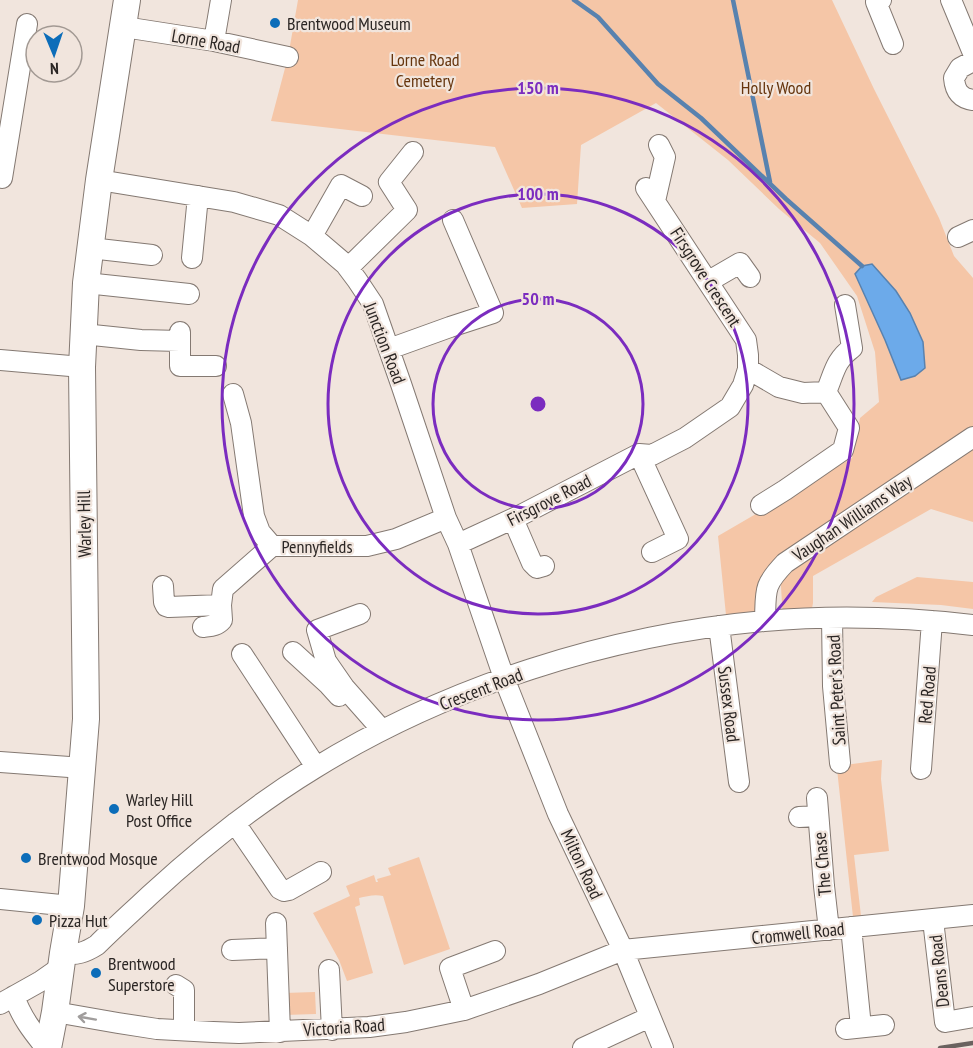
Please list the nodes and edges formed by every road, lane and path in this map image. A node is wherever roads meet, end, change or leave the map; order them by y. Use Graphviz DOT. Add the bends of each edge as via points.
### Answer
graph roads {
  1 [pos="127,0"];
  2 [pos="221,0"];
  3 [pos="881,0"];
  4 [pos="951,0"];
  5 [pos="124,27"];
  6 [pos="214,41"];
  7 [pos="24,42"];
  8 [pos="893,44"];
  9 [pos="973,53"];
  10 [pos="288,57"];
  11 [pos="973,61"];
  12 [pos="973,100"];
  13 [pos="659,145"];
  14 [pos="413,152"];
  15 [pos="99,180"];
  16 [pos="1,183"];
  17 [pos="198,196"];
  18 [pos="362,196"];
  19 [pos="453,220"];
  20 [pos="312,236"];
  21 [pos="90,248"];
  22 [pos="152,255"];
  23 [pos="192,258"];
  24 [pos="348,268"];
  25 [pos="750,277"];
  26 [pos="709,281"];
  27 [pos="86,283"];
  28 [pos="189,294"];
  29 [pos="845,305"];
  30 [pos="83,334"];
  31 [pos="389,349"];
  32 [pos="0,360"];
  33 [pos="216,366"];
  34 [pos="81,367"];
  35 [pos="748,369"];
  36 [pos="826,392"];
  37 [pos="233,394"];
  38 [pos="973,437"];
  39 [pos="639,454"];
  40 [pos="761,505"];
  41 [pos="446,518"];
  42 [pos="513,519"];
  43 [pos="458,544"];
  44 [pos="272,546"];
  45 [pos="652,552"];
  46 [pos="544,566"];
  47 [pos="163,586"];
  48 [pos="211,605"];
  49 [pos="360,614"];
  50 [pos="832,618"];
  51 [pos="765,621"];
  52 [pos="933,621"];
  53 [pos="973,625"];
  54 [pos="719,626"];
  55 [pos="203,627"];
  56 [pos="293,652"];
  57 [pos="242,654"];
  58 [pos="504,678"];
  59 [pos="377,732"];
  60 [pos="0,762"];
  61 [pos="840,763"];
  62 [pos="316,767"];
  63 [pos="83,768"];
  64 [pos="921,769"];
  65 [pos="739,782"];
  66 [pos="811,810"];
  67 [pos="236,823"];
  68 [pos="321,872"];
  69 [pos="0,899"];
  70 [pos="71,906"];
  71 [pos="973,915"];
  72 [pos="933,920"];
  73 [pos="276,923"];
  74 [pos="851,927"];
  75 [pos="829,930"];
  76 [pos="277,948"];
  77 [pos="232,950"];
  78 [pos="623,950"];
  79 [pos="495,951"];
  80 [pos="62,960"];
  81 [pos="329,970"];
  82 [pos="176,984"];
  83 [pos="7,1000"];
  84 [pos="464,1010"];
  85 [pos="55,1012"];
  86 [pos="650,1017"];
  87 [pos="973,1017"];
  88 [pos="884,1025"];
  89 [pos="184,1030"];
  90 [pos="332,1030"];
  91 [pos="280,1032"];
  92 [pos="47,1048"];
  93 [pos="583,1048"];
  94 [pos="663,1048"];
  1 -- 5 [label="main road, Warley Hill"];
  2 -- 6 [label="street"];
  3 -- 8 [label="street" via="876,2"];
  4 -- 9 [label="street"];
  5 -- 6 [label="street, Lorne Road"];
  5 -- 15 [label="main road, Warley Hill"];
  6 -- 10 [label="street, Lorne Road"];
  7 -- 16 [label="street"];
  11 -- 12 [label="street" via="960,68 954,78 959,94"];
  13 -- 26 [label="street, Firsgrove Crescent" via="665,157 651,194"];
  14 -- 24 [label="street" via="389,182 407,210"];
  15 -- 17 [label="street, Junction Road"];
  15 -- 21 [label="main road, Warley Hill"];
  17 -- 20 [label="street, Junction Road" via="279,215"];
  17 -- 23 [label="street"];
  18 -- 20 [label="street" via="341,185"];
  19 -- 31 [label="street" via="493,313"];
  20 -- 24 [label="street, Junction Road"];
  21 -- 22 [label="street"];
  21 -- 27 [label="main road, Warley Hill"];
  24 -- 31 [label="street, Junction Road" via="373,304"];
  25 -- 26 [label="street" via="740,263"];
  26 -- 35 [label="street, Firsgrove Crescent" via="746,340"];
  27 -- 28 [label="street"];
  27 -- 30 [label="main road, Warley Hill"];
  29 -- 36 [label="street" via="852,348 838,362"];
  30 -- 33 [label="street" via="141,340 180,336 180,366"];
  30 -- 34 [label="main road, Warley Hill"];
  31 -- 41 [label="street, Junction Road"];
  32 -- 34 [label="street"];
  34 -- 63 [label="main road, Warley Hill" via="87,675"];
  35 -- 36 [label="street" via="779,387 803,393"];
  35 -- 39 [label="street, Firsgrove Crescent" via="730,407 652,455"];
  36 -- 40 [label="street" via="849,428 843,450"];
  37 -- 44 [label="street, Pennyfields" via="254,516 260,532"];
  38 -- 51 [label="street, Vaughan Williams Way" via="785,563 766,589"];
  39 -- 42 [label="street, Firsgrove Road"];
  39 -- 45 [label="street" via="678,539"];
  41 -- 43 [label="street, Junction Road"];
  41 -- 44 [label="street, Pennyfields" via="396,539 367,546"];
  42 -- 43 [label="street, Firsgrove Road"];
  42 -- 46 [label="street" via="532,563 537,568"];
  43 -- 58 [label="street, Junction Road"];
  44 -- 48 [label="street"];
  47 -- 48 [label="street" via="166,606"];
  48 -- 55 [label="street" via="222,620"];
  49 -- 59 [label="street" via="317,630 326,661"];
  50 -- 51 [label="street, Crescent Road"];
  50 -- 52 [label="street, Crescent Road"];
  50 -- 61 [label="street, Saint Peter's Road"];
  51 -- 54 [label="street, Crescent Road"];
  52 -- 53 [label="street, Crescent Road"];
  52 -- 64 [label="street, Red Road"];
  54 -- 58 [label="street, Crescent Road" via="603,647"];
  54 -- 65 [label="street, Sussex Road"];
  56 -- 59 [label="street"];
  57 -- 62 [label="street"];
  58 -- 59 [label="street, Crescent Road"];
  58 -- 78 [label="street, Milton Road" via="558,814"];
  59 -- 62 [label="street, Crescent Road"];
  60 -- 63 [label="street"];
  62 -- 67 [label="street, Crescent Road"];
  63 -- 70 [label="main road, Warley Hill"];
  66 -- 75 [label="street, The Chase"];
  67 -- 68 [label="street" via="279,889 289,890"];
  67 -- 80 [label="street, Crescent Road" via="188,861 97,945"];
  69 -- 70 [label="street"];
  70 -- 80 [label="main road, Warley Hill"];
  71 -- 72 [label="street, Cromwell Road"];
  72 -- 74 [label="street, Cromwell Road"];
  72 -- 87 [label="street, Deans Road" via="945,1022"];
  73 -- 76 [label="street"];
  74 -- 75 [label="street, Cromwell Road"];
  74 -- 88 [label="street" via="854,1028"];
  75 -- 78 [label="street, Cromwell Road"];
  76 -- 77 [label="street"];
  76 -- 91 [label="street"];
  78 -- 84 [label="street, Victoria Road"];
  78 -- 86 [label="street, Milton Road"];
  79 -- 84 [label="street" via="450,968"];
  80 -- 83 [label="street" via="41,981"];
  80 -- 85 [label="main road, Warley Hill"];
  81 -- 90 [label="street"];
  82 -- 89 [label="street" via="184,990"];
  83 -- 92 [label="street, Warley Hill"];
  84 -- 90 [label="street, Victoria Road" via="369,1028"];
  89 -- 85 [label="street, Victoria Road, one-way"];
  85 -- 92 [label="main road, Warley Hill"];
  86 -- 93 [label="street"];
  86 -- 94 [label="street, Milton Road"];
  89 -- 91 [label="street, Victoria Road"];
  90 -- 91 [label="street, Victoria Road"];
}
